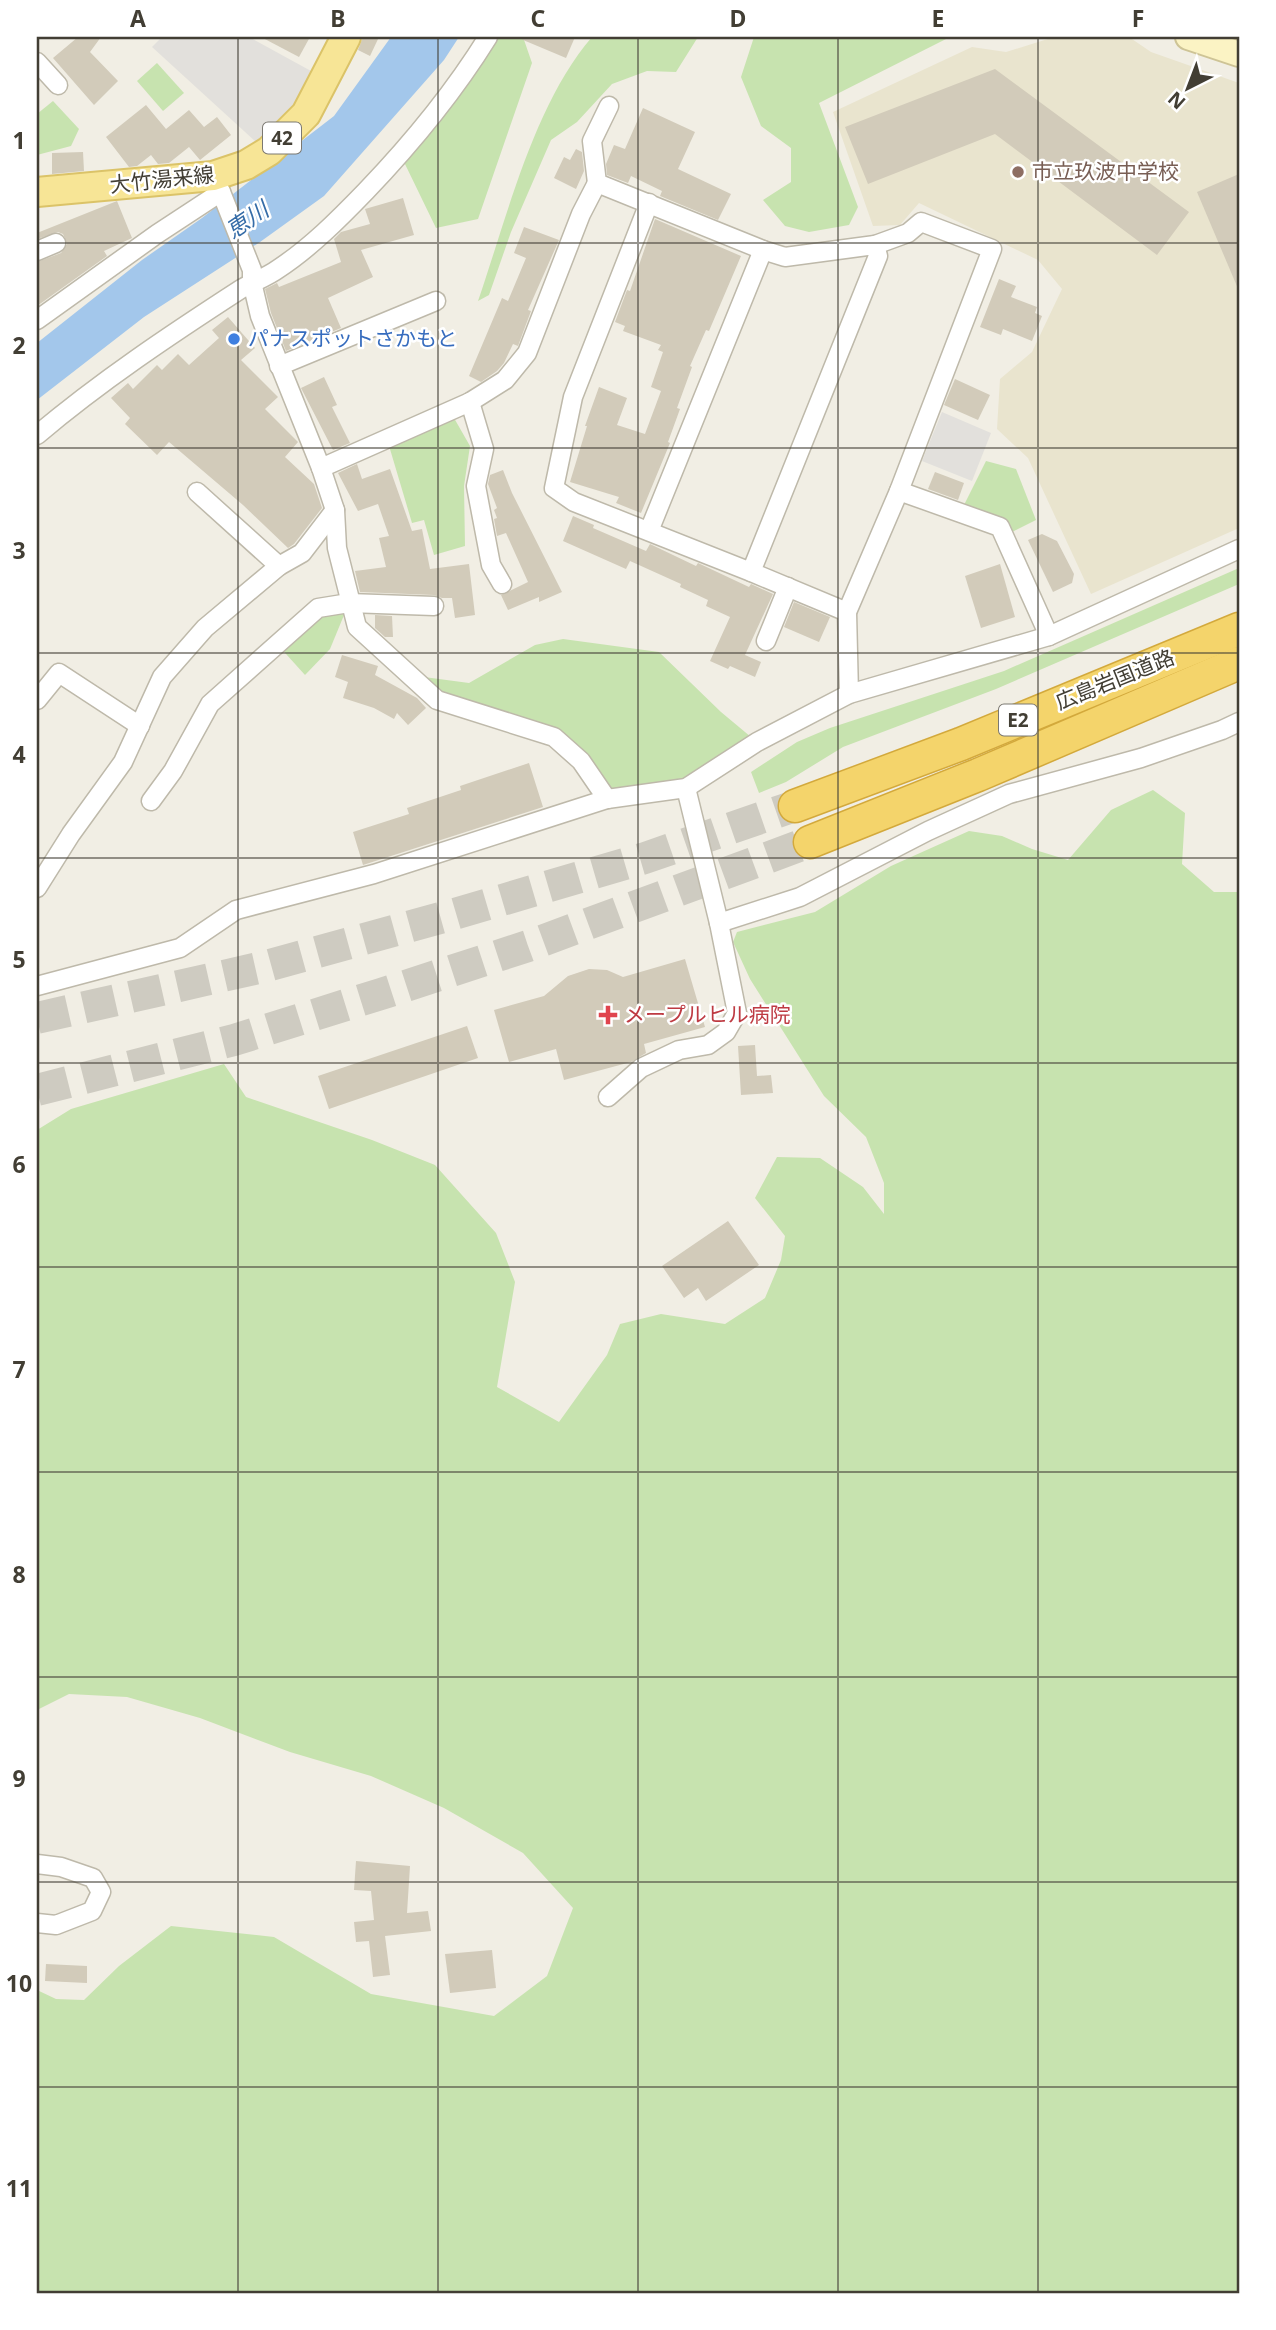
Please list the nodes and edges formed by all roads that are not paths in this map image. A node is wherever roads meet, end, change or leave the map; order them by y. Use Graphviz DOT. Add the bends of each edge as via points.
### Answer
graph roads {
  1 [pos="345,37"];
  2 [pos="488,37"];
  3 [pos="1188,37"];
  4 [pos="1239,54"];
  5 [pos="37,62"];
  6 [pos="58,85"];
  7 [pos="609,106"];
  8 [pos="597,183"];
  9 [pos="219,189"];
  10 [pos="37,192"];
  11 [pos="649,203"];
  12 [pos="56,243"];
  13 [pos="875,244"];
  14 [pos="763,250"];
  15 [pos="37,251"];
  16 [pos="252,276"];
  17 [pos="436,301"];
  18 [pos="37,320"];
  19 [pos="279,366"];
  20 [pos="470,402"];
  21 [pos="37,435"];
  22 [pos="321,468"];
  23 [pos="899,491"];
  24 [pos="197,492"];
  25 [pos="335,510"];
  26 [pos="649,531"];
  27 [pos="1239,549"];
  28 [pos="279,566"];
  29 [pos="751,572"];
  30 [pos="502,584"];
  31 [pos="788,587"];
  32 [pos="349,603"];
  33 [pos="434,606"];
  34 [pos="847,612"];
  35 [pos="1239,629"];
  36 [pos="1049,636"];
  37 [pos="765,641"];
  38 [pos="1239,663"];
  39 [pos="849,694"];
  40 [pos="37,699"];
  41 [pos="1239,722"];
  42 [pos="140,726"];
  43 [pos="686,788"];
  44 [pos="607,799"];
  45 [pos="151,802"];
  46 [pos="795,806"];
  47 [pos="810,842"];
  48 [pos="37,888"];
  49 [pos="719,923"];
  50 [pos="37,986"];
  51 [pos="608,1097"];
  52 [pos="37,1864"];
  53 [pos="37,1923"];
  1 -- 9 [label="main road, 大竹湯来線 / 42" via="306,114 269,151"];
  2 -- 16 [label="street" via="410,145 337,221 277,270"];
  3 -- 4 [label="street"];
  5 -- 6 [label="street"];
  7 -- 8 [label="street" via="592,141"];
  8 -- 11 [label="street"];
  8 -- 20 [label="street" via="527,353 505,380"];
  9 -- 10 [label="main road, 大竹湯来線 / 42"];
  9 -- 16 [label="street"];
  9 -- 18 [label="street"];
  11 -- 14 [label="street"];
  11 -- 26 [label="street" via="573,397 554,488 574,502"];
  12 -- 15 [label="street"];
  13 -- 14 [label="street" via="785,257"];
  13 -- 23 [label="street" via="908,233 921,222 992,249"];
  13 -- 29 [label="street" via="878,256"];
  14 -- 26 [label="street"];
  16 -- 19 [label="street" via="260,316"];
  16 -- 21 [label="street"];
  17 -- 19 [label="street"];
  19 -- 22 [label="street"];
  20 -- 22 [label="street"];
  20 -- 30 [label="street" via="484,449 476,486 491,565"];
  22 -- 25 [label="street"];
  23 -- 34 [label="street"];
  23 -- 36 [label="street" via="1000,527"];
  24 -- 28 [label="street"];
  25 -- 28 [label="street" via="302,553"];
  25 -- 32 [label="street" via="337,548"];
  26 -- 29 [label="street"];
  27 -- 36 [label="street"];
  28 -- 42 [label="street" via="205,628 162,677"];
  29 -- 31 [label="street"];
  31 -- 34 [label="street"];
  31 -- 37 [label="street"];
  32 -- 33 [label="street"];
  32 -- 44 [label="street" via="357,627 437,700 554,737 581,761"];
  32 -- 45 [label="street" via="318,608 210,704"];
  34 -- 39 [label="street"];
  35 -- 46 [label="highway, 広島岩国道路 / E2" via="961,744"];
  36 -- 39 [label="street"];
  38 -- 47 [label="highway, 広島岩国道路 / E2"];
  39 -- 43 [label="street" via="757,743"];
  40 -- 42 [label="street" via="59,673"];
  41 -- 49 [label="street" via="1141,758 1009,794 800,897"];
  42 -- 48 [label="street" via="123,762"];
  43 -- 44 [label="street"];
  43 -- 49 [label="street"];
  44 -- 50 [label="street" via="374,874 236,910 180,948"];
  49 -- 51 [label="street" via="737,1013 726,1032 708,1045 679,1050 641,1068"];
  52 -- 53 [label="street" via="93,1878 102,1892 92,1911 56,1925"];
}
